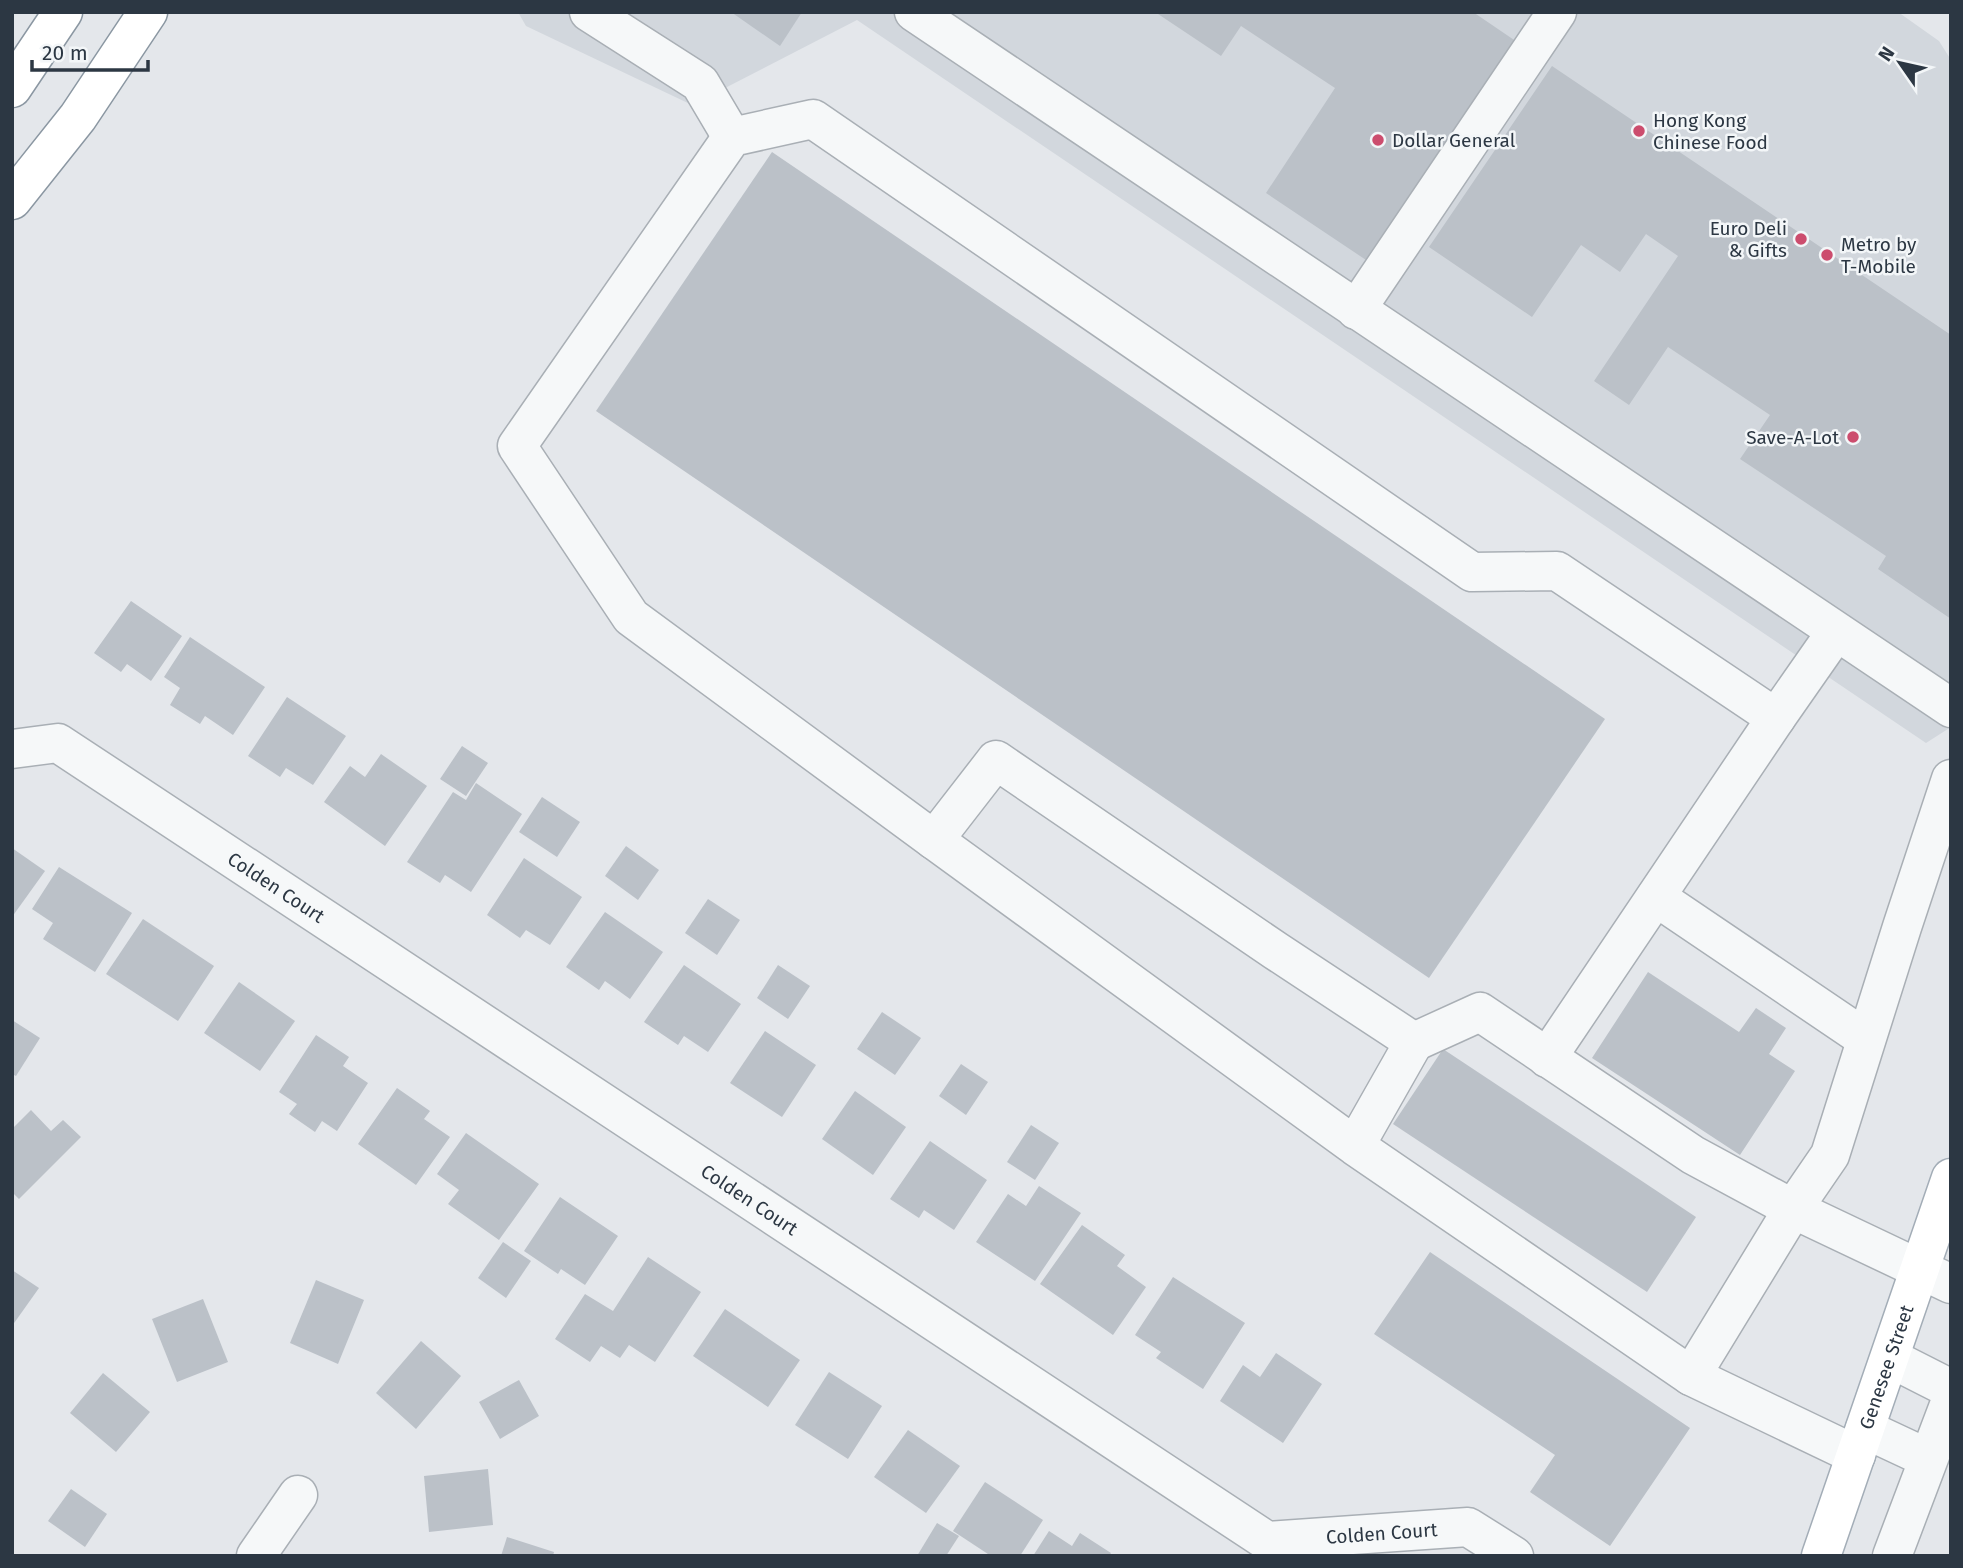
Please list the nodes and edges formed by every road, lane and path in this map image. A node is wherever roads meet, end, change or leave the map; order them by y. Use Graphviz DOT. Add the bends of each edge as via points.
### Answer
graph roads {
  1 [pos="63,12"];
  2 [pos="148,12"];
  3 [pos="589,12"];
  4 [pos="914,12"];
  5 [pos="1557,12"];
  6 [pos="12,88"];
  7 [pos="732,137"];
  8 [pos="12,200"];
  9 [pos="1356,310"];
  10 [pos="1836,632"];
  11 [pos="1951,708"];
  12 [pos="1776,718"];
  13 [pos="12,749"];
  14 [pos="1951,779"];
  15 [pos="934,839"];
  16 [pos="1656,897"];
  17 [pos="1866,1040"];
  18 [pos="1414,1042"];
  19 [pos="1548,1058"];
  20 [pos="1355,1146"];
  21 [pos="1951,1178"];
  22 [pos="1793,1209"];
  23 [pos="1935,1277"];
  24 [pos="1890,1358"];
  25 [pos="1691,1376"];
  26 [pos="1951,1389"];
  27 [pos="1951,1400"];
  28 [pos="1860,1442"];
  29 [pos="1927,1458"];
  30 [pos="298,1495"];
  31 [pos="257,1556"];
  32 [pos="1514,1556"];
  33 [pos="1821,1556"];
  34 [pos="1892,1556"];
  1 -- 6 [label="main road"];
  2 -- 8 [label="main road" via="78,117"];
  3 -- 7 [label="street" via="700,83"];
  4 -- 9 [label="street"];
  5 -- 9 [label="street"];
  7 -- 12 [label="street" via="813,119 1472,572 1558,571"];
  7 -- 15 [label="street" via="517,446 631,617"];
  9 -- 10 [label="street"];
  10 -- 11 [label="street"];
  10 -- 12 [label="street"];
  12 -- 16 [label="street"];
  13 -- 32 [label="street, Colden Court" via="58,743 1267,1541 1468,1527"];
  14 -- 17 [label="street"];
  15 -- 18 [label="street" via="996,760"];
  15 -- 20 [label="street"];
  16 -- 17 [label="street"];
  16 -- 19 [label="street"];
  17 -- 22 [label="street" via="1830,1155"];
  18 -- 19 [label="street" via="1480,1012"];
  18 -- 20 [label="street"];
  19 -- 22 [label="street" via="1693,1155"];
  20 -- 25 [label="street"];
  21 -- 23 [label="main road, Genesee Street"];
  22 -- 23 [label="street"];
  22 -- 25 [label="street"];
  23 -- 24 [label="main road, Genesee Street"];
  24 -- 26 [label="street"];
  24 -- 28 [label="main road, Genesee Street"];
  25 -- 28 [label="street"];
  27 -- 29 [label="street"];
  28 -- 29 [label="street"];
  28 -- 33 [label="main road, Genesee Street"];
  29 -- 34 [label="street"];
  30 -- 31 [label="street"];
}
